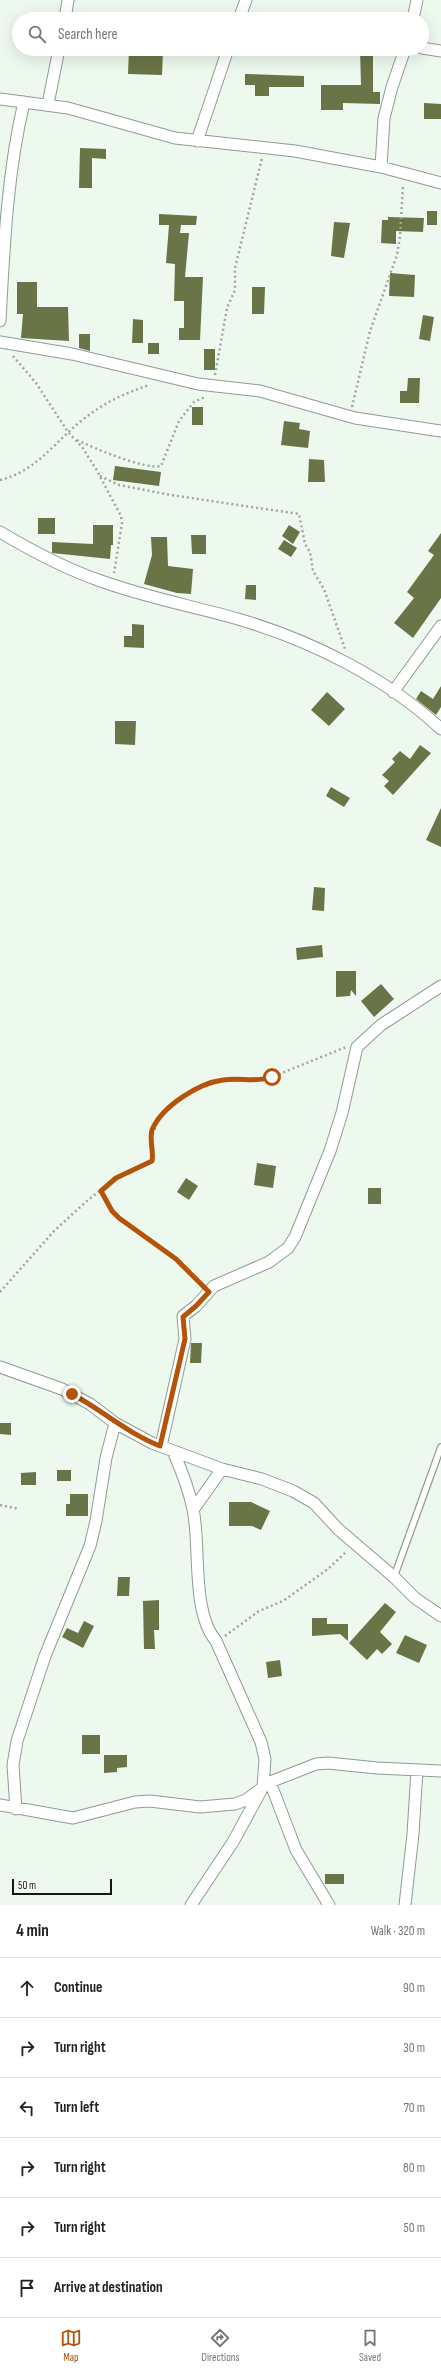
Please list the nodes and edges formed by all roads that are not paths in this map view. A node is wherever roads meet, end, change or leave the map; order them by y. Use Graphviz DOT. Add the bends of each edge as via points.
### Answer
graph roads {
  1 [pos="68,0"];
  2 [pos="246,0"];
  3 [pos="417,0"];
  4 [pos="65,12"];
  5 [pos="242,12"];
  6 [pos="414,12"];
  7 [pos="429,49"];
  8 [pos="441,51"];
  9 [pos="58,56"];
  10 [pos="226,56"];
  11 [pos="403,56"];
  12 [pos="0,99"];
  13 [pos="24,102"];
  14 [pos="48,104"];
  15 [pos="197,141"];
  16 [pos="382,167"];
  17 [pos="441,183"];
  18 [pos="0,321"];
  19 [pos="2,342"];
  20 [pos="441,431"];
  21 [pos="0,532"];
  22 [pos="441,626"];
  23 [pos="393,692"];
  24 [pos="441,729"];
  25 [pos="441,986"];
  26 [pos="0,1367"];
  27 [pos="115,1423"];
  28 [pos="160,1446"];
  29 [pos="441,1447"];
  30 [pos="173,1451"];
  31 [pos="222,1469"];
  32 [pos="193,1510"];
  33 [pos="394,1577"];
  34 [pos="441,1616"];
  35 [pos="416,1770"];
  36 [pos="441,1771"];
  37 [pos="266,1785"];
  38 [pos="0,1805"];
  39 [pos="16,1809"];
  40 [pos="191,1905"];
  41 [pos="328,1905"];
  42 [pos="405,1905"];
  1 -- 4 [label="street"];
  2 -- 5 [label="street"];
  3 -- 6 [label="street"];
  7 -- 8 [label="street"];
  9 -- 14 [label="street"];
  10 -- 15 [label="street"];
  11 -- 16 [label="street" via="384,118"];
  12 -- 13 [label="street"];
  13 -- 14 [label="street"];
  13 -- 18 [label="street" via="11,161"];
  14 -- 15 [label="street" via="175,138"];
  15 -- 16 [label="street" via="264,148"];
  16 -- 17 [label="street"];
  19 -- 20 [label="street" via="72,354 213,386 260,391 347,416"];
  21 -- 23 [label="street" via="82,574 262,627 291,638 351,666"];
  22 -- 23 [label="street"];
  23 -- 24 [label="street"];
  25 -- 28 [label="street" via="361,1041 355,1052 342,1113 330,1151 291,1243 268,1262 214,1286 183,1317 185,1339"];
  26 -- 27 [label="street" via="62,1389 90,1404"];
  27 -- 28 [label="street"];
  27 -- 39 [label="street" via="90,1546 45,1656 16,1741 13,1765"];
  28 -- 30 [label="street"];
  29 -- 33 [label="lane"];
  30 -- 31 [label="street"];
  30 -- 32 [label="street"];
  31 -- 32 [label="street"];
  31 -- 33 [label="street" via="262,1479 293,1491 314,1503 354,1544"];
  32 -- 37 [label="street" via="200,1593 209,1633 216,1641 261,1742 265,1759"];
  33 -- 34 [label="street" via="415,1598"];
  35 -- 36 [label="street"];
  35 -- 37 [label="street" via="328,1762 316,1764"];
  35 -- 42 [label="street" via="413,1834"];
  37 -- 39 [label="street" via="246,1800 223,1806 200,1807 150,1801 135,1802 73,1818"];
  37 -- 40 [label="street" via="234,1842"];
  37 -- 41 [label="street" via="296,1850"];
  38 -- 39 [label="street"];
}
